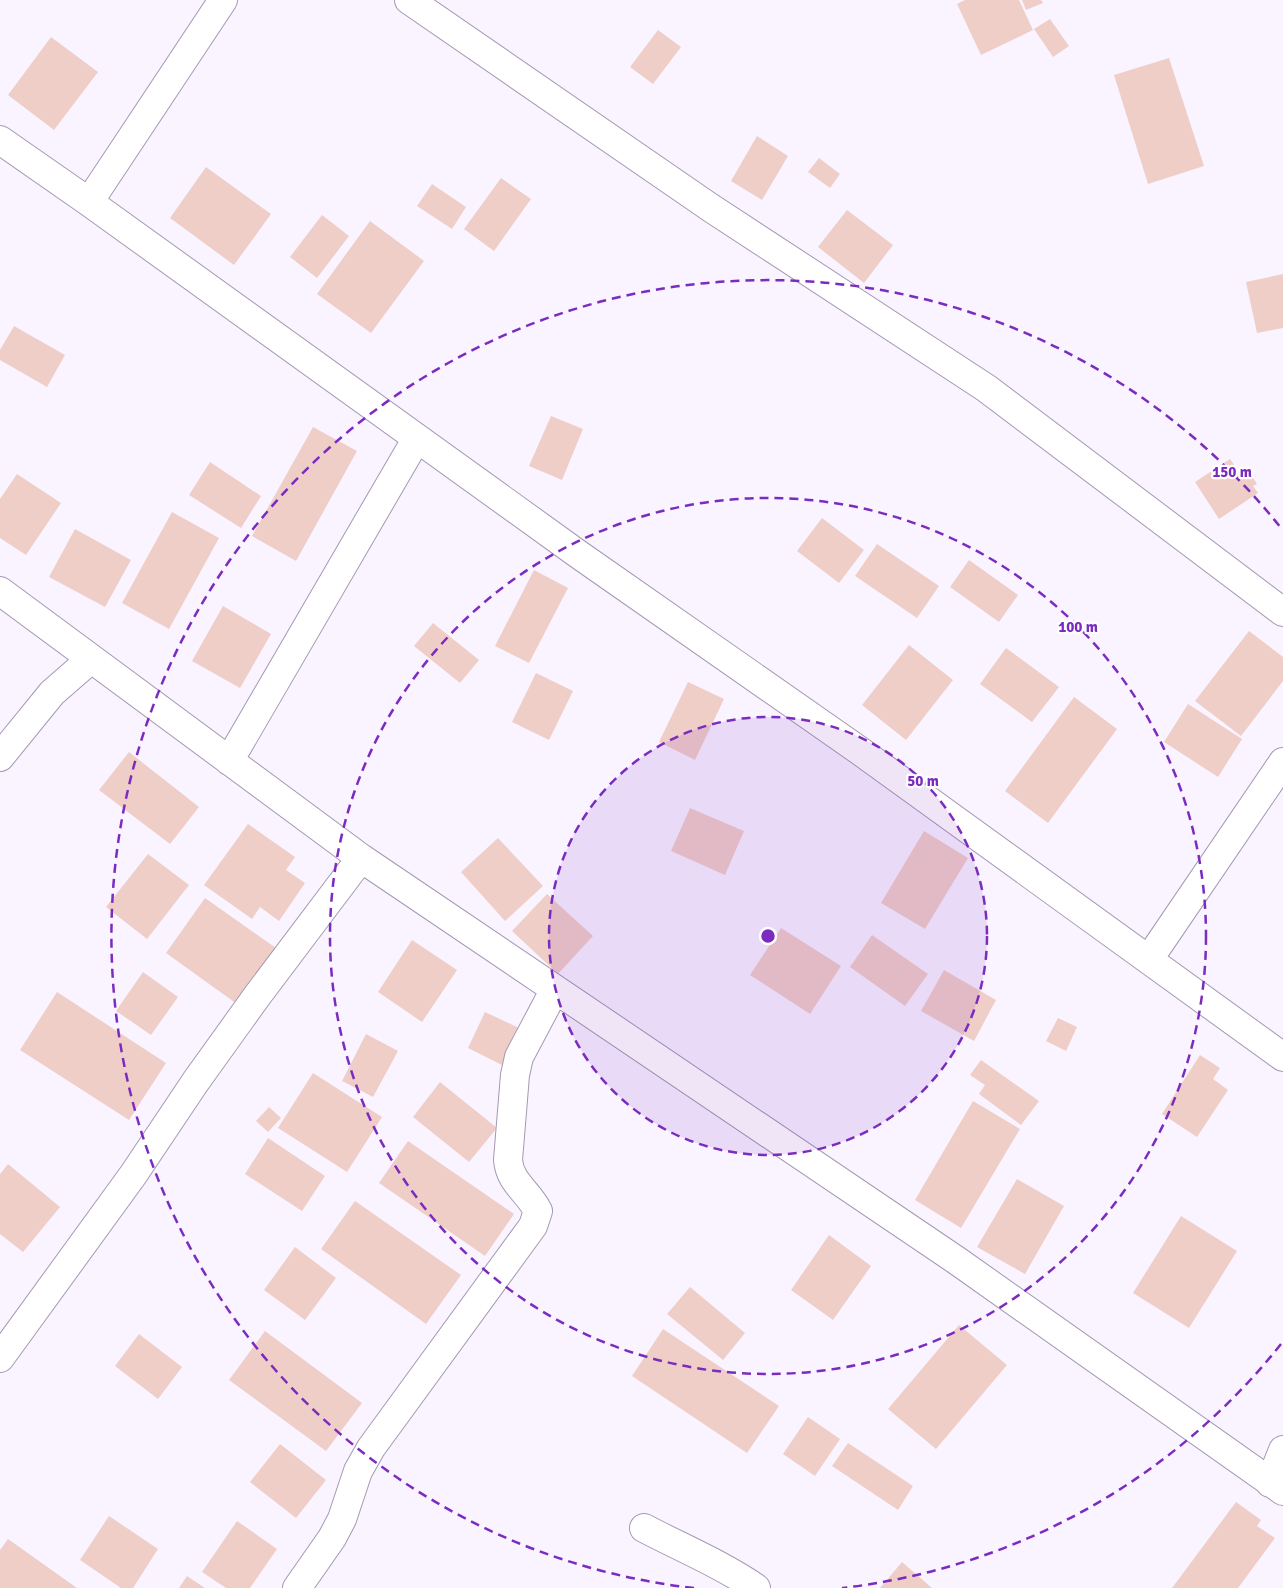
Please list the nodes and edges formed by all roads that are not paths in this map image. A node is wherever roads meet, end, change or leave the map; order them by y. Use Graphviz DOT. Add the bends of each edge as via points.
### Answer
graph roads {
  1 [pos="223,0"];
  2 [pos="409,0"];
  3 [pos="0,140"];
  4 [pos="89,202"];
  5 [pos="417,438"];
  6 [pos="0,591"];
  7 [pos="1283,612"];
  8 [pos="91,659"];
  9 [pos="0,757"];
  10 [pos="229,761"];
  11 [pos="1283,762"];
  12 [pos="361,858"];
  13 [pos="1149,959"];
  14 [pos="555,989"];
  15 [pos="1283,1057"];
  16 [pos="0,1358"];
  17 [pos="1283,1450"];
  18 [pos="1276,1487"];
  19 [pos="644,1528"];
  20 [pos="297,1588"];
  21 [pos="756,1588"];
  1 -- 4 [label="street"];
  2 -- 7 [label="street" via="711,208 986,388"];
  3 -- 4 [label="street"];
  4 -- 5 [label="street"];
  5 -- 10 [label="street"];
  5 -- 13 [label="street"];
  6 -- 8 [label="street"];
  8 -- 9 [label="street" via="52,693"];
  8 -- 10 [label="street"];
  10 -- 12 [label="street"];
  11 -- 13 [label="street"];
  12 -- 14 [label="street"];
  12 -- 16 [label="street" via="257,996 133,1175"];
  13 -- 15 [label="street"];
  14 -- 18 [label="street" via="964,1266"];
  14 -- 20 [label="street" via="519,1057 515,1075 508,1170 538,1210 533,1226 371,1448 358,1471 332,1538"];
  17 -- 18 [label="street"];
  19 -- 21 [label="street" via="721,1565"];
}
